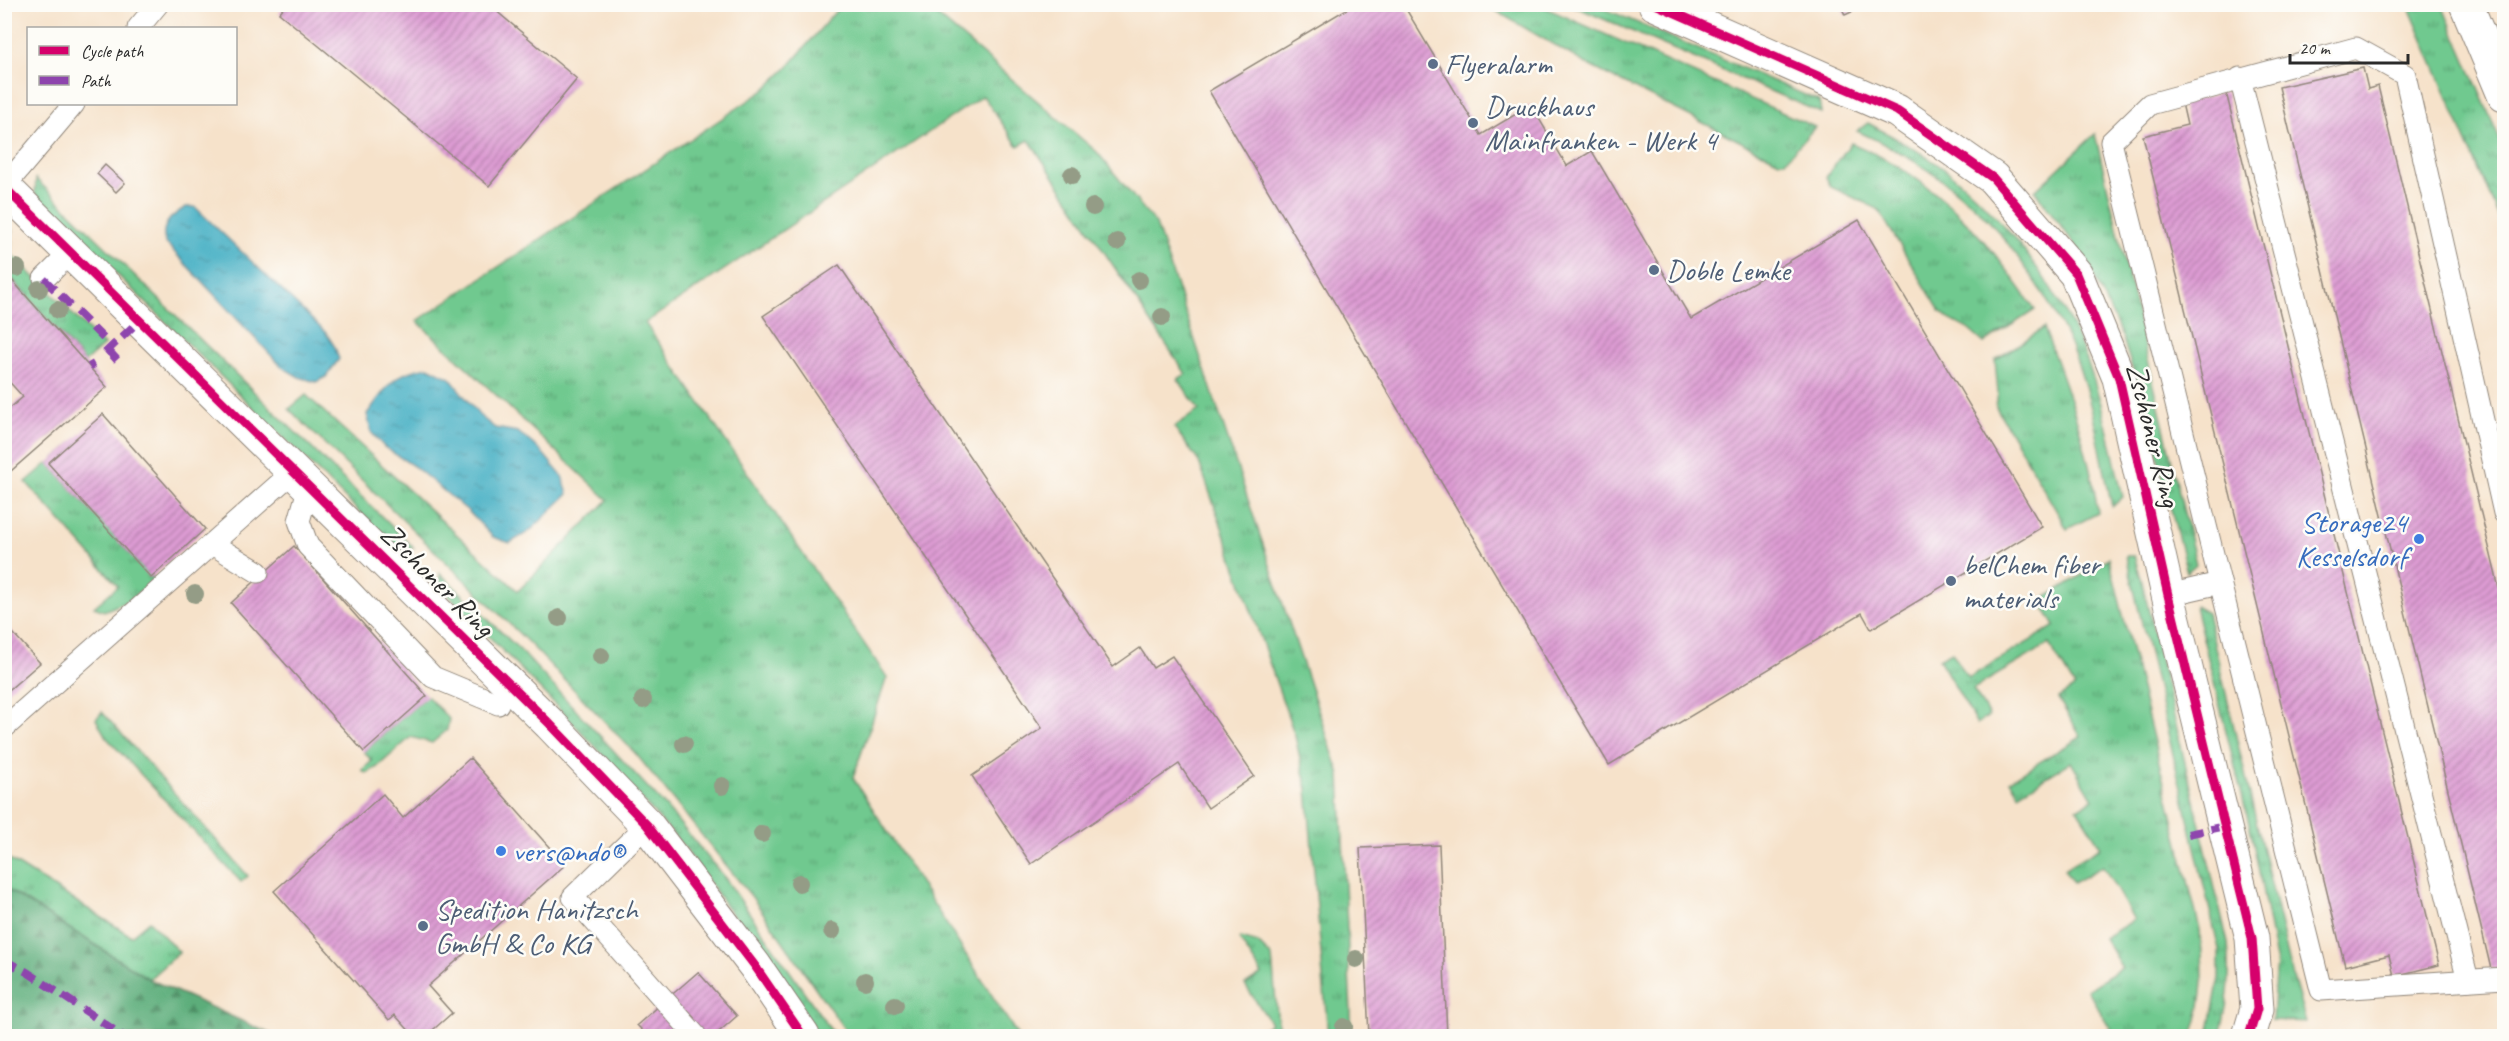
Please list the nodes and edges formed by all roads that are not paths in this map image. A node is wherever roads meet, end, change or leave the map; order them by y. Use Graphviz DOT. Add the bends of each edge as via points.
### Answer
graph roads {
  1 [pos="158,4"];
  2 [pos="1655,4"];
  3 [pos="2466,4"];
  4 [pos="139,27"];
  5 [pos="2240,78"];
  6 [pos="2505,94"];
  7 [pos="73,105"];
  8 [pos="4,187"];
  9 [pos="71,252"];
  10 [pos="44,279"];
  11 [pos="301,478"];
  12 [pos="2505,513"];
  13 [pos="212,544"];
  14 [pos="258,572"];
  15 [pos="2220,582"];
  16 [pos="2168,595"];
  17 [pos="498,704"];
  18 [pos="4,728"];
  19 [pos="647,825"];
  20 [pos="2505,978"];
  21 [pos="2468,980"];
  22 [pos="696,1036"];
  23 [pos="803,1036"];
  24 [pos="2249,1036"];
  1 -- 4 [label="lane"];
  2 -- 16 [label="street, Zschoner Ring" via="1897,111 1993,178 2076,274 2119,378"];
  3 -- 6 [label="street"];
  5 -- 12 [label="lane" via="2356,48 2405,75"];
  5 -- 15 [label="lane" via="2150,104 2111,142"];
  5 -- 21 [label="lane"];
  7 -- 8 [label="lane"];
  8 -- 9 [label="street, Zschoner Ring"];
  9 -- 10 [label="lane"];
  9 -- 11 [label="street, Zschoner Ring"];
  11 -- 13 [label="lane"];
  11 -- 17 [label="lane" via="299,521 308,546 433,677"];
  11 -- 19 [label="street, Zschoner Ring"];
  13 -- 14 [label="lane"];
  13 -- 18 [label="lane"];
  15 -- 16 [label="lane"];
  15 -- 21 [label="lane" via="2321,990"];
  16 -- 24 [label="street, Zschoner Ring" via="2252,938 2257,1010"];
  19 -- 22 [label="lane" via="573,897"];
  19 -- 23 [label="street, Zschoner Ring" via="755,966"];
  20 -- 21 [label="lane"];
}
